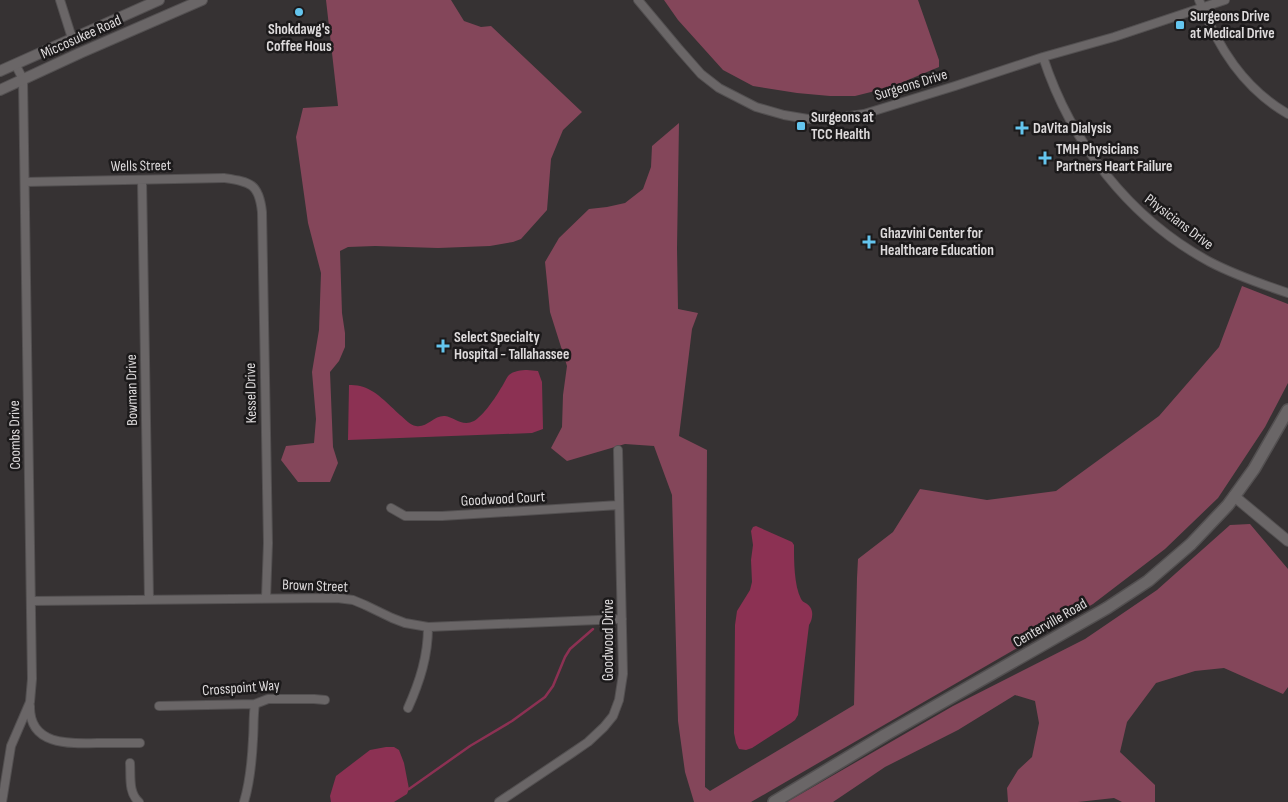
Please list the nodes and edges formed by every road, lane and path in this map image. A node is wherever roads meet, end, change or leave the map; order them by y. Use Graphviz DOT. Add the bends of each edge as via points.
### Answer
graph roads {
  1 [pos="60,0"];
  2 [pos="159,0"];
  3 [pos="202,0"];
  4 [pos="638,0"];
  5 [pos="1225,0"];
  6 [pos="1200,4"];
  7 [pos="72,38"];
  8 [pos="1043,57"];
  9 [pos="15,64"];
  10 [pos="0,71"];
  11 [pos="23,79"];
  12 [pos="0,90"];
  13 [pos="1288,114"];
  14 [pos="142,180"];
  15 [pos="25,182"];
  16 [pos="255,188"];
  17 [pos="1288,293"];
  18 [pos="1288,410"];
  19 [pos="618,450"];
  20 [pos="1234,496"];
  21 [pos="619,505"];
  22 [pos="391,508"];
  23 [pos="1288,542"];
  24 [pos="266,598"];
  25 [pos="150,600"];
  26 [pos="32,602"];
  27 [pos="622,619"];
  28 [pos="428,627"];
  29 [pos="325,700"];
  30 [pos="30,702"];
  31 [pos="255,704"];
  32 [pos="159,706"];
  33 [pos="408,708"];
  34 [pos="140,743"];
  35 [pos="130,763"];
  36 [pos="2,802"];
  37 [pos="139,802"];
  38 [pos="244,802"];
  39 [pos="499,802"];
  40 [pos="774,802"];
  1 -- 7 [label="street"];
  2 -- 7 [label="street, Miccosukee Road"];
  3 -- 11 [label="street, Miccosukee Road"];
  4 -- 8 [label="street, Surgeons Drive" via="701,74 719,88 756,107 808,119 864,114"];
  5 -- 6 [label="street, Surgeons Drive"];
  6 -- 8 [label="street, Surgeons Drive" via="1114,37"];
  6 -- 13 [label="street" via="1217,40 1236,68 1255,89"];
  7 -- 9 [label="street, Miccosukee Road"];
  8 -- 17 [label="street, Physicians Drive" via="1075,130 1105,174 1134,206 1179,243 1209,261"];
  9 -- 10 [label="street, Miccosukee Road"];
  9 -- 11 [label="street, Coombs Drive"];
  11 -- 12 [label="street, Miccosukee Road"];
  11 -- 15 [label="street, Coombs Drive"];
  14 -- 15 [label="street, Wells Street"];
  14 -- 16 [label="street, Wells Street" via="224,178 247,182"];
  14 -- 25 [label="street, Bowman Drive"];
  15 -- 26 [label="street, Coombs Drive"];
  16 -- 24 [label="street, Kessel Drive" via="262,212 268,543"];
  18 -- 20 [label="main road, Centerville Road" via="1264,453"];
  19 -- 21 [label="street, Goodwood Drive"];
  20 -- 23 [label="street"];
  20 -- 40 [label="main road, Centerville Road" via="1191,544 1131,593"];
  21 -- 22 [label="street, Goodwood Court" via="442,516 406,516"];
  21 -- 27 [label="street, Goodwood Drive"];
  24 -- 25 [label="street, Brown Street"];
  24 -- 28 [label="street, Brown Street" via="353,600 405,623"];
  25 -- 26 [label="street, Brown Street"];
  26 -- 30 [label="street, Coombs Drive"];
  27 -- 28 [label="street, Brown Street"];
  27 -- 39 [label="street, Goodwood Drive" via="623,674 613,716 588,742"];
  28 -- 33 [label="street" via="422,674"];
  29 -- 31 [label="street, Crosspoint Way" via="268,699"];
  30 -- 34 [label="street" via="32,722 46,737 63,743"];
  30 -- 36 [label="street, Coombs Drive" via="11,746"];
  31 -- 32 [label="street, Crosspoint Way"];
  31 -- 38 [label="street" via="248,789"];
  35 -- 37 [label="street" via="131,788"];
}
